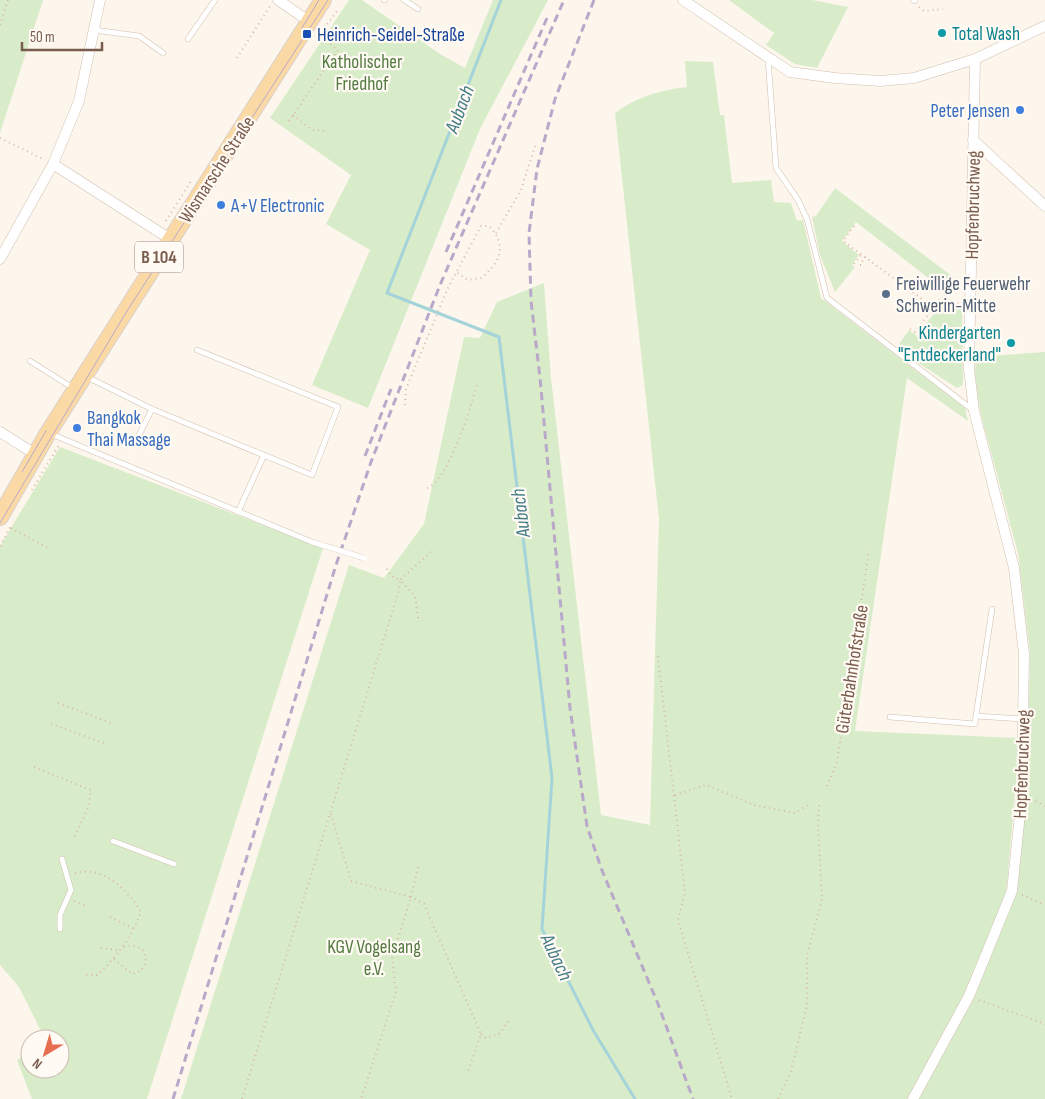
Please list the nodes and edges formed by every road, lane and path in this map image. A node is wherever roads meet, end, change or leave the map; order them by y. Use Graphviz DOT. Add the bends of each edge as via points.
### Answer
graph roads {
  1 [pos="8,0"];
  2 [pos="100,0"];
  3 [pos="215,0"];
  4 [pos="274,0"];
  5 [pos="278,0"];
  6 [pos="323,0"];
  7 [pos="404,0"];
  8 [pos="683,0"];
  9 [pos="914,1"];
  10 [pos="418,8"];
  11 [pos="943,9"];
  12 [pos="338,10"];
  13 [pos="0,25"];
  14 [pos="1045,26"];
  15 [pos="315,27"];
  16 [pos="94,30"];
  17 [pos="188,40"];
  18 [pos="163,53"];
  19 [pos="237,58"];
  20 [pos="768,58"];
  21 [pos="975,59"];
  22 [pos="293,116"];
  23 [pos="290,121"];
  24 [pos="324,131"];
  25 [pos="0,138"];
  26 [pos="973,140"];
  27 [pos="536,143"];
  28 [pos="53,164"];
  29 [pos="1045,206"];
  30 [pos="854,226"];
  31 [pos="496,233"];
  32 [pos="170,240"];
  33 [pos="861,255"];
  34 [pos="866,256"];
  35 [pos="0,259"];
  36 [pos="854,264"];
  37 [pos="861,266"];
  38 [pos="456,272"];
  39 [pos="964,304"];
  40 [pos="933,307"];
  41 [pos="910,328"];
  42 [pos="197,350"];
  43 [pos="30,361"];
  44 [pos="80,382"];
  45 [pos="477,384"];
  46 [pos="405,405"];
  47 [pos="152,409"];
  48 [pos="974,411"];
  49 [pos="0,432"];
  50 [pos="55,437"];
  51 [pos="136,441"];
  52 [pos="35,454"];
  53 [pos="264,455"];
  54 [pos="427,488"];
  55 [pos="29,496"];
  56 [pos="238,512"];
  57 [pos="8,522"];
  58 [pos="0,546"];
  59 [pos="48,548"];
  60 [pos="869,550"];
  61 [pos="432,551"];
  62 [pos="364,558"];
  63 [pos="386,567"];
  64 [pos="400,580"];
  65 [pos="992,609"];
  66 [pos="418,618"];
  67 [pos="658,656"];
  68 [pos="58,703"];
  69 [pos="976,716"];
  70 [pos="890,717"];
  71 [pos="1024,719"];
  72 [pos="111,723"];
  73 [pos="50,724"];
  74 [pos="104,744"];
  75 [pos="34,768"];
  76 [pos="827,786"];
  77 [pos="1022,794"];
  78 [pos="674,795"];
  79 [pos="811,803"];
  80 [pos="819,804"];
  81 [pos="1045,806"];
  82 [pos="331,813"];
  83 [pos="73,840"];
  84 [pos="112,841"];
  85 [pos="62,859"];
  86 [pos="174,864"];
  87 [pos="418,866"];
  88 [pos="68,875"];
  89 [pos="1012,890"];
  90 [pos="411,896"];
  91 [pos="67,898"];
  92 [pos="1045,905"];
  93 [pos="86,906"];
  94 [pos="110,916"];
  95 [pos="60,929"];
  96 [pos="135,929"];
  97 [pos="101,948"];
  98 [pos="120,949"];
  99 [pos="114,959"];
  100 [pos="86,975"];
  101 [pos="969,996"];
  102 [pos="511,1018"];
  103 [pos="1045,1024"];
  104 [pos="481,1034"];
  105 [pos="467,1074"];
  106 [pos="242,1099"];
  107 [pos="361,1099"];
  108 [pos="732,1099"];
  109 [pos="778,1099"];
  110 [pos="913,1099"];
  1 -- 13 [label="path"];
  2 -- 16 [label="street"];
  3 -- 17 [label="lane"];
  4 -- 19 [label="path"];
  5 -- 15 [label="street"];
  6 -- 15 [label="main road, Wismarsche Straße / B 104"];
  7 -- 10 [label="lane"];
  8 -- 20 [label="street"];
  9 -- 11 [label="path" via="924,11"];
  12 -- 15 [label="path"];
  14 -- 21 [label="street"];
  15 -- 22 [label="path" via="322,38 338,50"];
  15 -- 32 [label="main road, Wismarsche Straße / B 104"];
  16 -- 18 [label="lane" via="139,36"];
  16 -- 28 [label="street" via="79,101"];
  20 -- 21 [label="street" via="790,72 880,81 914,78"];
  20 -- 48 [label="lane" via="776,168 808,219 827,298"];
  21 -- 26 [label="street, Hopfenbruchweg"];
  22 -- 23 [label="path"];
  22 -- 24 [label="path" via="312,130"];
  25 -- 28 [label="path"];
  26 -- 29 [label="street"];
  26 -- 48 [label="street, Hopfenbruchweg" via="969,369"];
  27 -- 31 [label="path" via="520,190"];
  28 -- 32 [label="street"];
  28 -- 35 [label="street"];
  30 -- 33 [label="path" via="843,241"];
  31 -- 38 [label="path" via="489,226 481,226"];
  31 -- 38 [label="path" via="502,251 488,273 468,280"];
  32 -- 44 [label="main road, Wismarsche Straße / B 104"];
  33 -- 34 [label="path"];
  33 -- 36 [label="path"];
  34 -- 37 [label="path"];
  34 -- 40 [label="path"];
  38 -- 46 [label="path" via="406,389"];
  39 -- 40 [label="path" via="939,300"];
  40 -- 41 [label="path" via="915,332"];
  42 -- 53 [label="lane" via="338,407 312,475"];
  43 -- 44 [label="lane"];
  44 -- 47 [label="lane"];
  44 -- 50 [label="main road, Wismarsche Straße / B 104"];
  45 -- 54 [label="path" via="447,465"];
  47 -- 51 [label="lane"];
  47 -- 53 [label="lane"];
  48 -- 71 [label="street, Hopfenbruchweg" via="1014,568 1024,654"];
  49 -- 52 [label="street"];
  50 -- 52 [label="main road, Wismarsche Straße / B 104"];
  50 -- 55 [label="path"];
  50 -- 56 [label="lane"];
  52 -- 57 [label="main road, Wismarsche Straße / B 104"];
  53 -- 56 [label="lane"];
  56 -- 62 [label="lane, bridge" via="312,542"];
  57 -- 58 [label="path"];
  57 -- 59 [label="path"];
  60 -- 76 [label="path, Güterbahnhofstraße" via="837,762"];
  61 -- 64 [label="path"];
  63 -- 64 [label="path" via="391,576"];
  64 -- 66 [label="path" via="415,596"];
  64 -- 82 [label="path"];
  65 -- 69 [label="lane"];
  67 -- 78 [label="path"];
  68 -- 72 [label="path"];
  69 -- 70 [label="lane" via="975,724"];
  69 -- 71 [label="lane"];
  71 -- 77 [label="street, Hopfenbruchweg"];
  73 -- 74 [label="path"];
  75 -- 83 [label="path" via="91,790 88,808"];
  77 -- 81 [label="path"];
  77 -- 89 [label="street, Hopfenbruchweg"];
  78 -- 79 [label="path" via="706,785 754,805 795,813"];
  78 -- 108 [label="path" via="685,893 678,920"];
  80 -- 109 [label="path" via="822,899 807,956 807,1005 791,1071"];
  82 -- 90 [label="path" via="351,881"];
  82 -- 106 [label="path"];
  84 -- 86 [label="lane"];
  85 -- 88 [label="lane"];
  87 -- 90 [label="path"];
  88 -- 91 [label="lane" via="71,890"];
  88 -- 96 [label="path" via="94,872 113,880 131,895 141,912"];
  89 -- 92 [label="path"];
  89 -- 101 [label="street, Hopfenbruchweg"];
  90 -- 104 [label="path" via="424,904"];
  90 -- 107 [label="path" via="392,957 396,992"];
  91 -- 93 [label="path"];
  91 -- 95 [label="lane" via="60,915"];
  94 -- 96 [label="path"];
  96 -- 98 [label="path"];
  97 -- 98 [label="path"];
  98 -- 99 [label="path"];
  98 -- 99 [label="path" via="130,945 144,952 146,962 141,971 132,974"];
  99 -- 100 [label="path" via="98,975"];
  101 -- 103 [label="path"];
  101 -- 110 [label="street, Hopfenbruchweg"];
  102 -- 104 [label="path" via="499,1034 486,1038"];
  104 -- 105 [label="path"];
}
